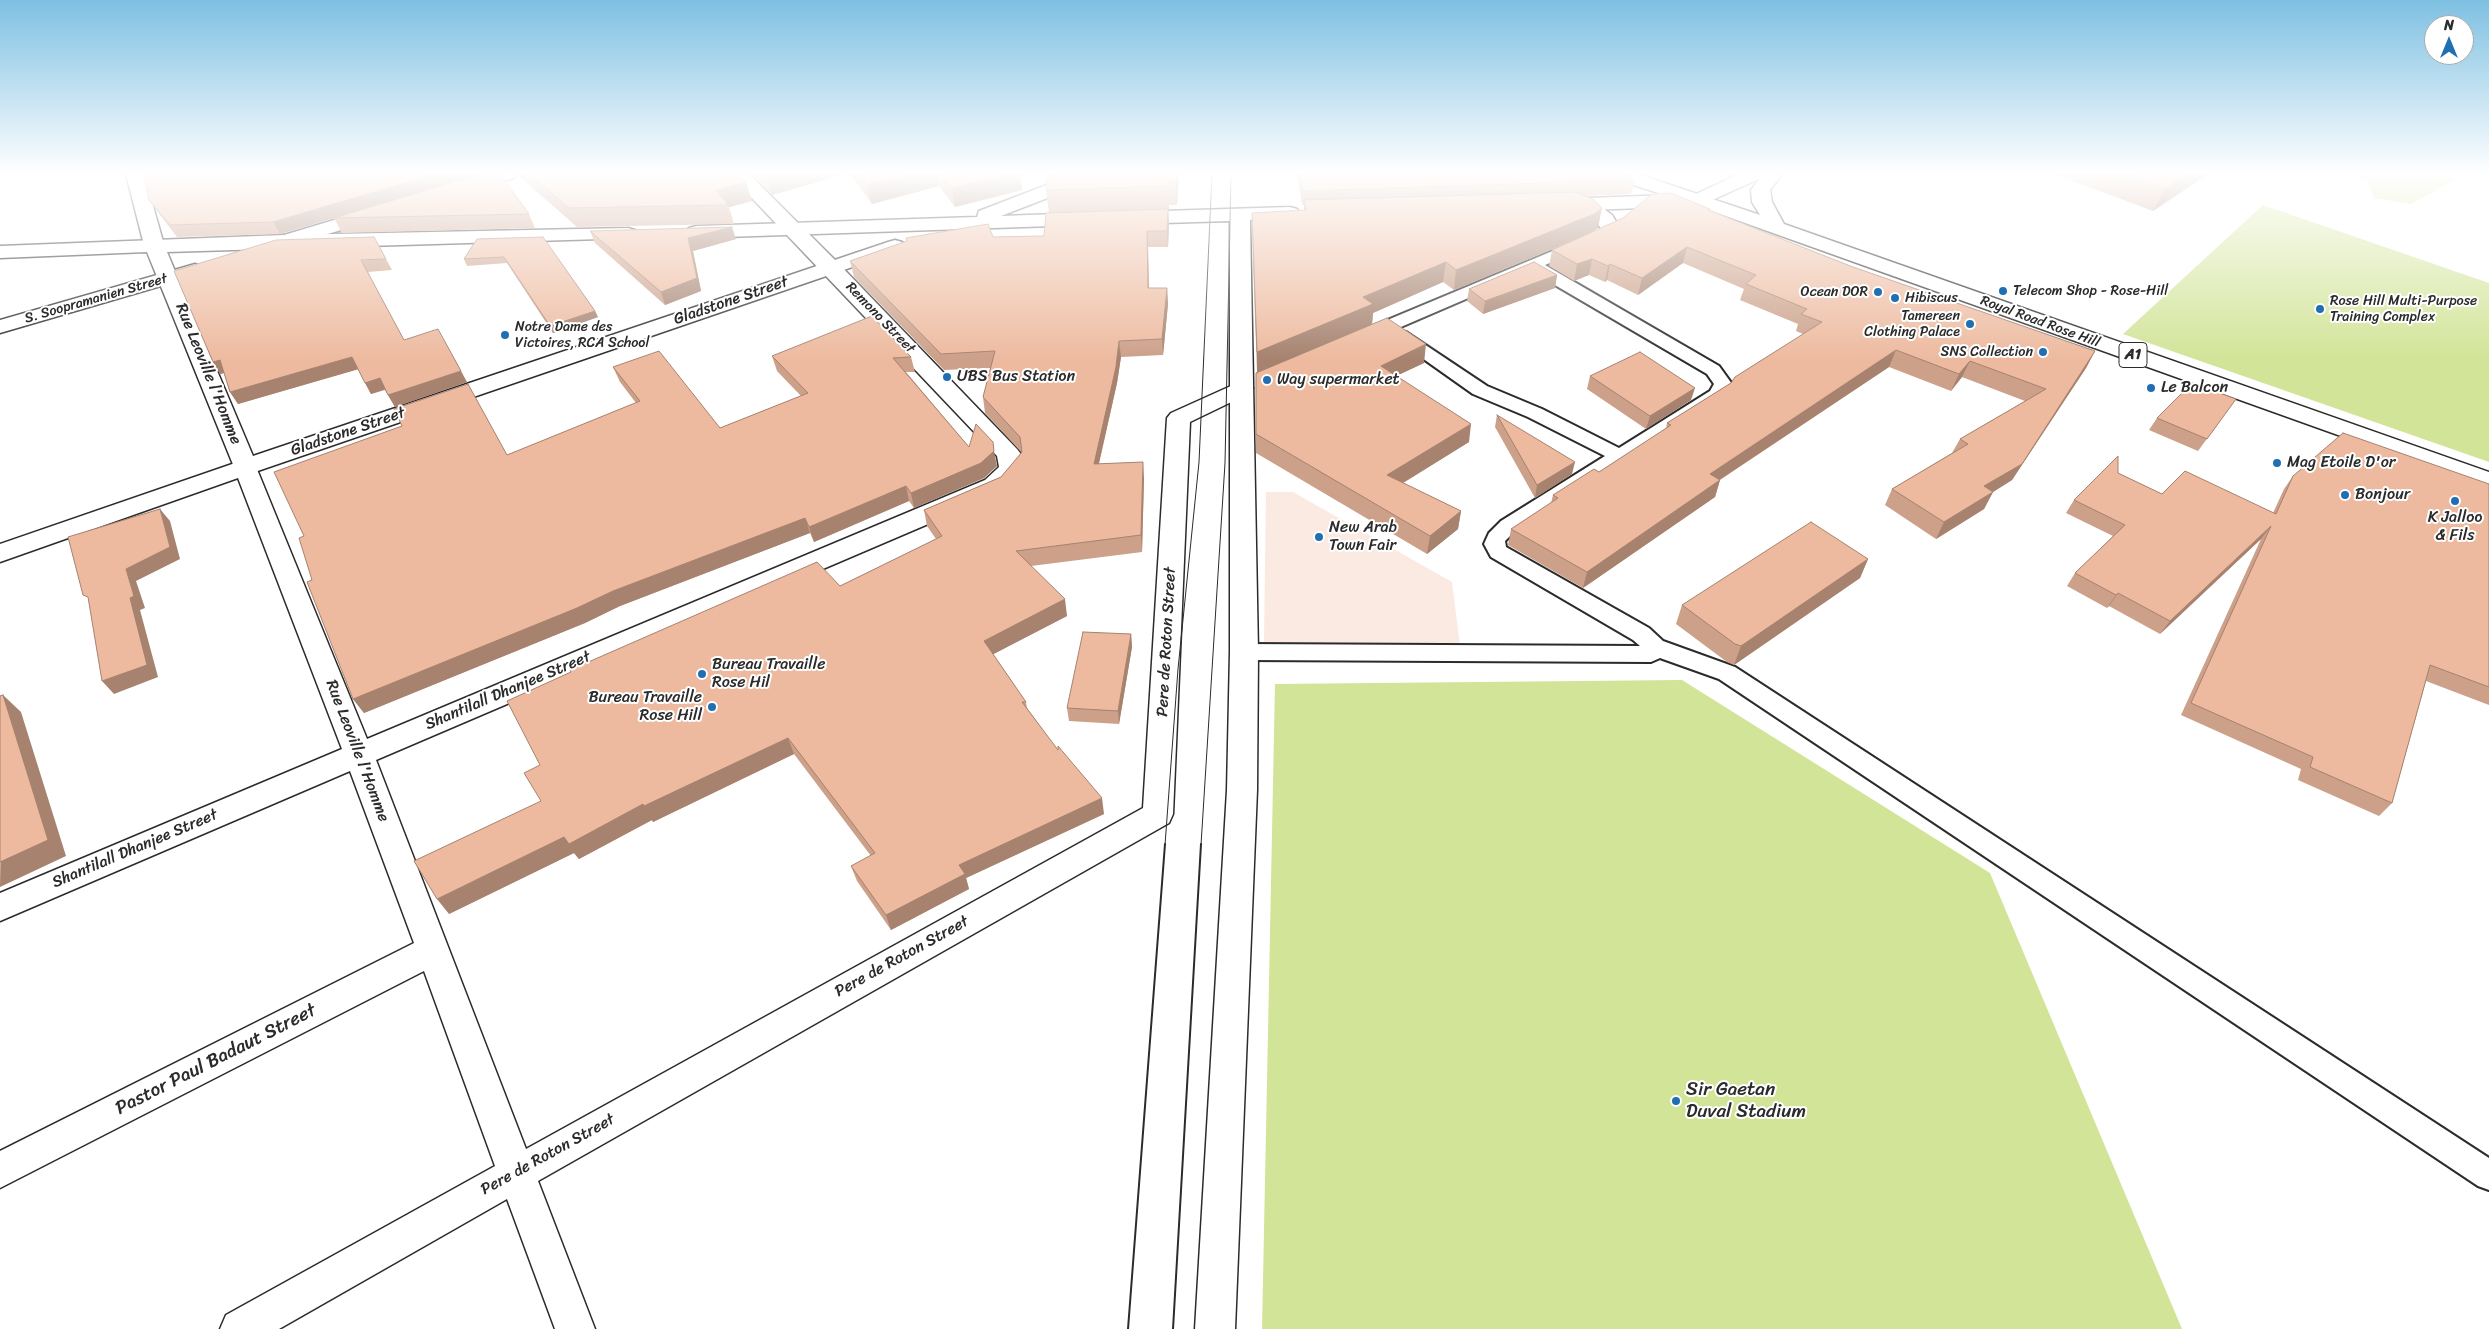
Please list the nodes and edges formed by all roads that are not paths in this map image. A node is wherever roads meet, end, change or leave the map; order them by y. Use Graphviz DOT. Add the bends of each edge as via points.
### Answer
graph roads {
  1 [pos="152,236"];
  2 [pos="301,236"];
  3 [pos="540,236"];
  4 [pos="799,236"];
  5 [pos="925,236"];
  6 [pos="1241,236"];
  7 [pos="1599,236"];
  8 [pos="1800,236"];
  9 [pos="284,241"];
  10 [pos="154,245"];
  11 [pos="0,252"];
  12 [pos="1532,265"];
  13 [pos="831,267"];
  14 [pos="168,278"];
  15 [pos="1387,326"];
  16 [pos="0,327"];
  17 [pos="1351,342"];
  18 [pos="1251,384"];
  19 [pos="1620,456"];
  20 [pos="246,467"];
  21 [pos="1011,469"];
  22 [pos="2489,481"];
  23 [pos="0,553"];
  24 [pos="1655,647"];
  25 [pos="1244,652"];
  26 [pos="359,755"];
  27 [pos="0,907"];
  28 [pos="432,950"];
  29 [pos="0,1170"];
  30 [pos="516,1173"];
  31 [pos="2489,1176"];
  32 [pos="240,1329"];
  33 [pos="575,1329"];
  34 [pos="1215,1329"];
  1 -- 10 [label="street, Rue Leoville l'Homme"];
  2 -- 9 [label="street, S. Soopramanien Street"];
  3 -- 9 [label="street"];
  4 -- 13 [label="street, Remono Street"];
  5 -- 13 [label="street, Gladstone Street"];
  6 -- 18 [label="street"];
  7 -- 12 [label="lane"];
  8 -- 22 [label="street, Royal Road Rose Hill / A1"];
  9 -- 10 [label="street"];
  9 -- 14 [label="street, S. Soopramanien Street"];
  10 -- 11 [label="street"];
  10 -- 14 [label="street, Rue Leoville l'Homme"];
  12 -- 15 [label="lane"];
  12 -- 19 [label="lane" via="1720,377 1723,388 1718,394"];
  13 -- 20 [label="street, Gladstone Street"];
  13 -- 21 [label="street, Remono Street" via="1009,454"];
  14 -- 16 [label="street, S. Soopramanien Street"];
  14 -- 20 [label="street, Rue Leoville l'Homme"];
  15 -- 17 [label="lane"];
  15 -- 19 [label="lane" via="1480,390"];
  18 -- 25 [label="street"];
  18 -- 30 [label="street, Pere de Roton Street" via="1179,418 1158,814"];
  19 -- 24 [label="lane" via="1508,526 1494,544 1498,552 1641,634"];
  20 -- 23 [label="street, Gladstone Street"];
  20 -- 26 [label="street, Rue Leoville l'Homme"];
  21 -- 26 [label="street, Shantilall Dhanjee Street" via="994,486"];
  24 -- 25 [label="lane" via="1651,654"];
  24 -- 31 [label="lane" via="1727,673"];
  25 -- 34 [label="street" via="1242,790"];
  26 -- 27 [label="street, Shantilall Dhanjee Street"];
  26 -- 28 [label="street, Rue Leoville l'Homme"];
  28 -- 29 [label="street, Pastor Paul Badaut Street"];
  28 -- 30 [label="street, Rue Leoville l'Homme"];
  30 -- 32 [label="street, Pere de Roton Street"];
  30 -- 33 [label="street, Rue Leoville l'Homme"];
}
